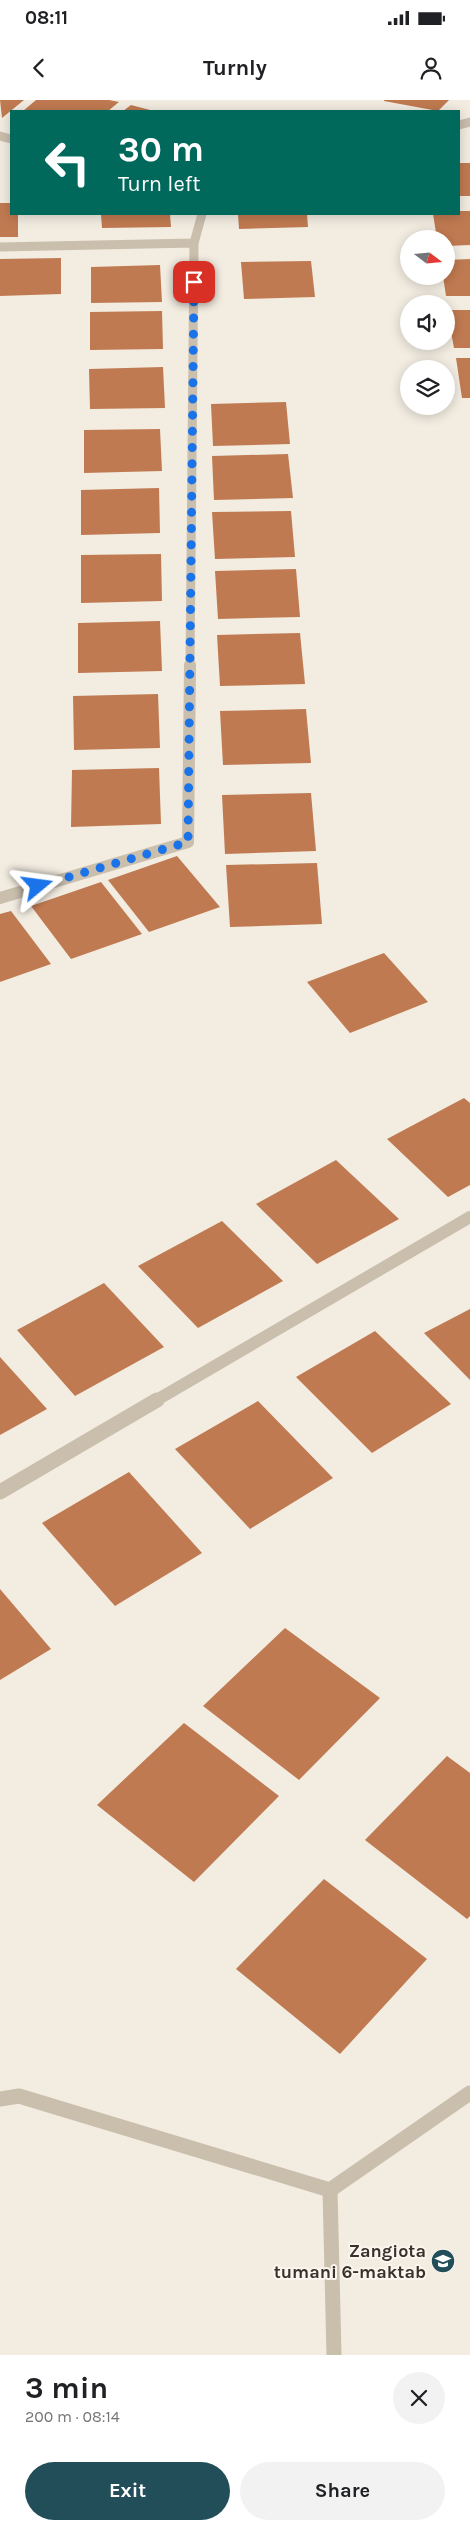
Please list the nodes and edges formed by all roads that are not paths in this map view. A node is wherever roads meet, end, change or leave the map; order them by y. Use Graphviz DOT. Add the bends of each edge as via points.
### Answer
graph roads {
  1 [pos="202,215"];
  2 [pos="194,242"];
  3 [pos="0,247"];
  4 [pos="0,898"];
  5 [pos="470,1217"];
  6 [pos="0,1492"];
  7 [pos="470,2093"];
  8 [pos="0,2099"];
  9 [pos="330,2190"];
  10 [pos="334,2355"];
  1 -- 2 [label="street"];
  2 -- 3 [label="street"];
  2 -- 4 [label="street" via="188,842"];
  5 -- 6 [label="street"];
  7 -- 9 [label="street"];
  8 -- 9 [label="street" via="19,2096"];
  9 -- 10 [label="street"];
}
